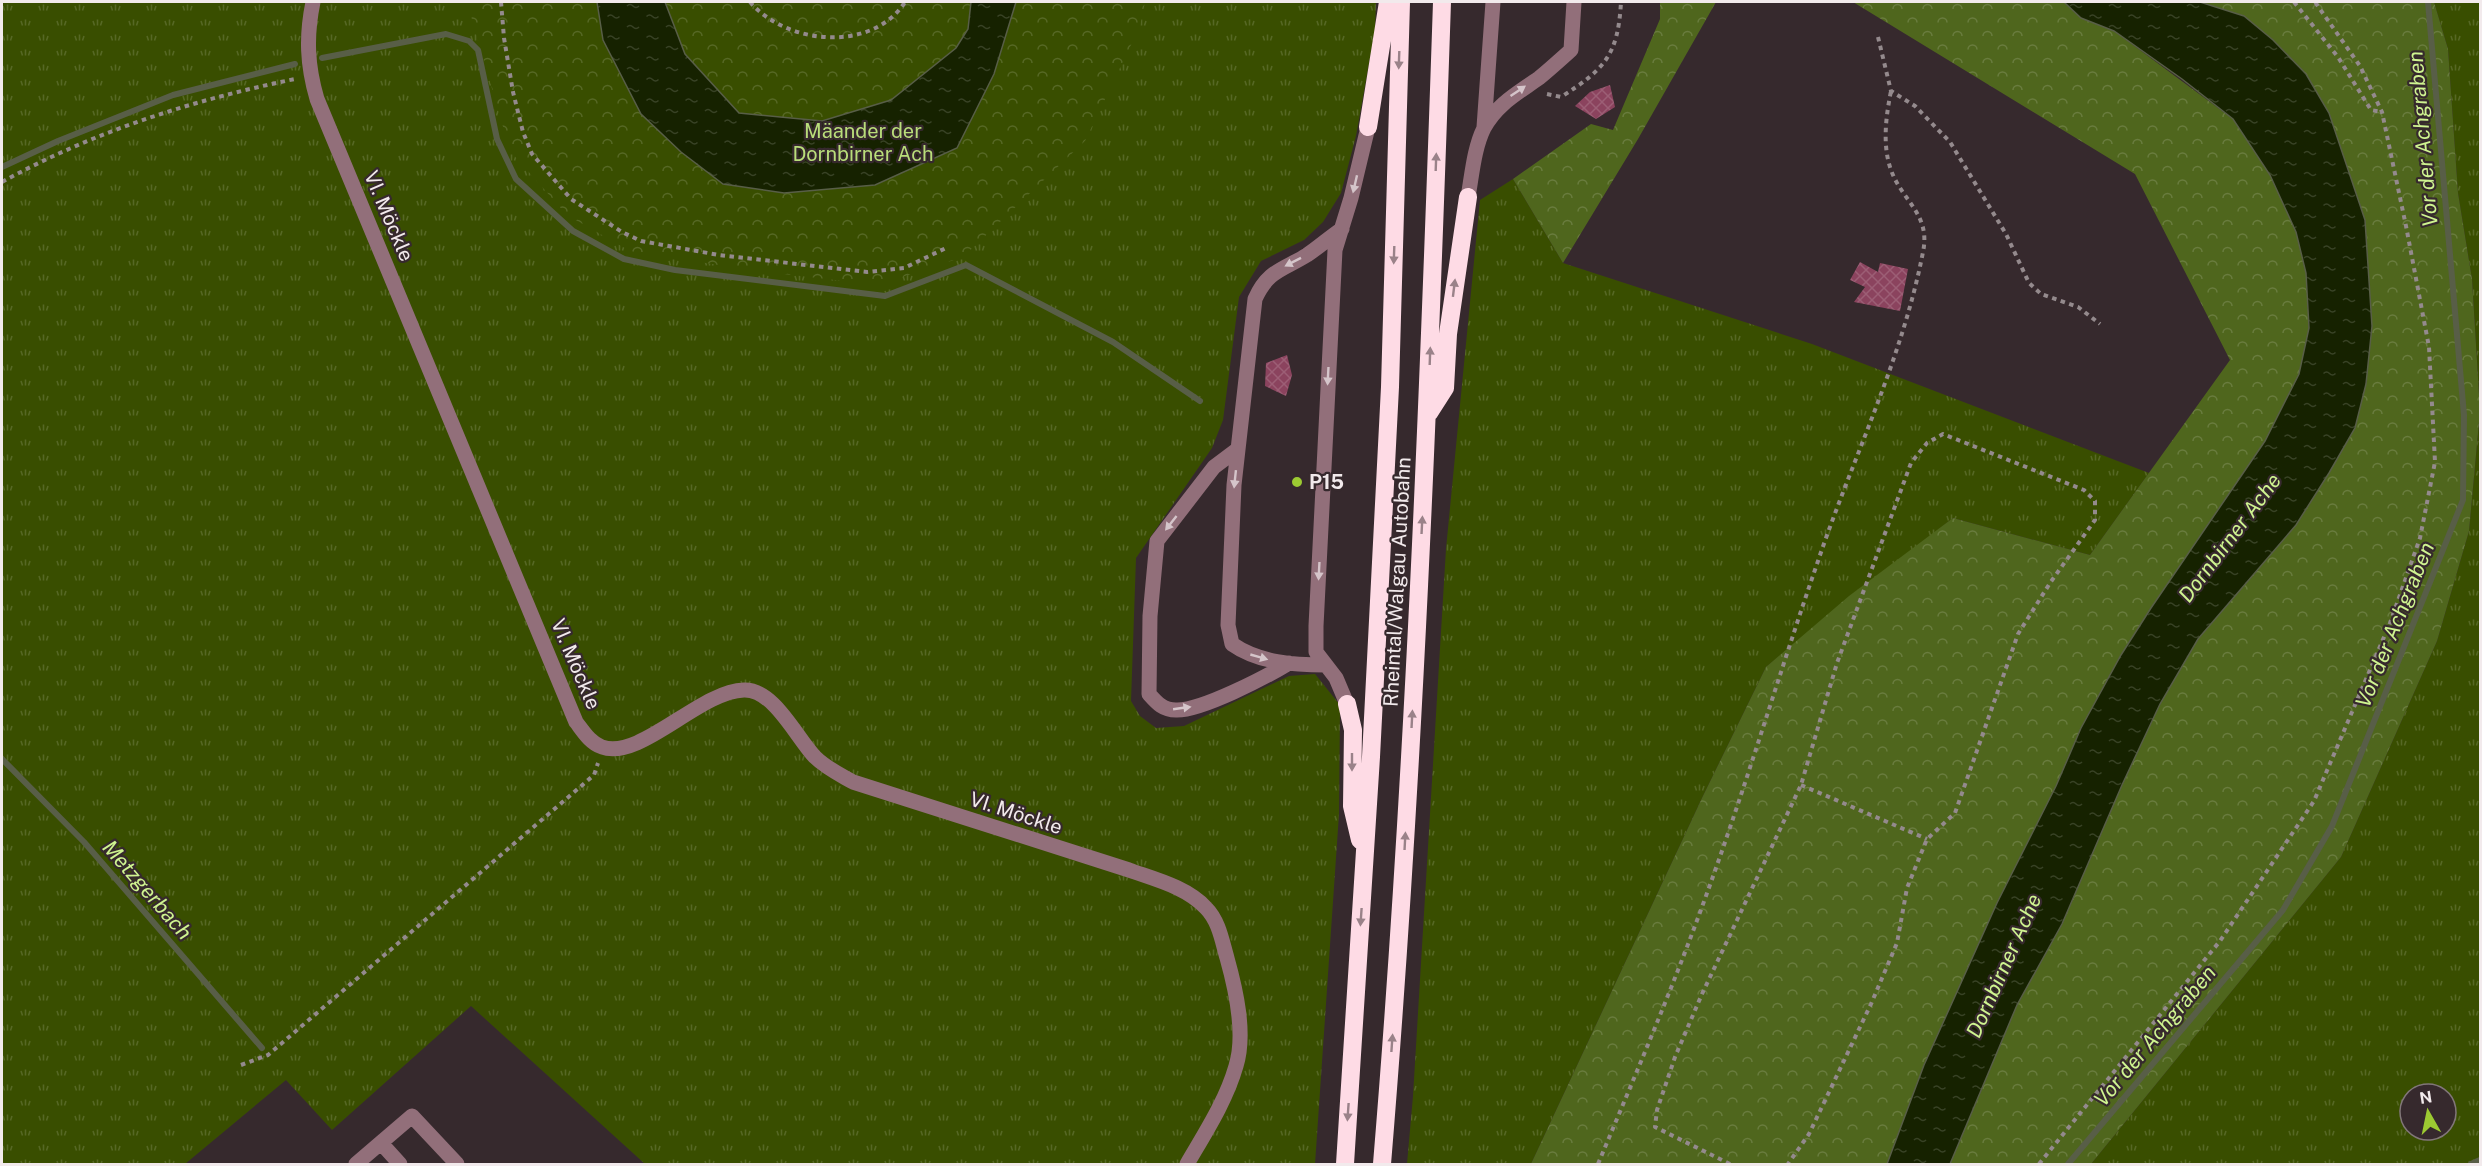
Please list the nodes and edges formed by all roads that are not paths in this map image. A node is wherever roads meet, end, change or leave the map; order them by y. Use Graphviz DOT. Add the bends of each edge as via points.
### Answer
graph roads {
  1 [pos="313,2"];
  2 [pos="1388,2"];
  3 [pos="1401,2"];
  4 [pos="1442,2"];
  5 [pos="1493,2"];
  6 [pos="1574,2"];
  7 [pos="1368,127"];
  8 [pos="1484,130"];
  9 [pos="1468,197"];
  10 [pos="1342,229"];
  11 [pos="1428,415"];
  12 [pos="1238,449"];
  13 [pos="1289,663"];
  14 [pos="1326,665"];
  15 [pos="1347,704"];
  16 [pos="1365,859"];
  17 [pos="381,1143"];
  18 [pos="356,1164"];
  19 [pos="400,1164"];
  20 [pos="457,1164"];
  21 [pos="1187,1164"];
  22 [pos="1345,1164"];
  23 [pos="1382,1164"];
  1 -- 21 [label="street, VI. Möckle" via="307,50 316,99 576,722 589,739 603,747 620,747 636,744 717,696 744,690 764,694 815,756 853,782 1162,882 1194,897 1217,923 1240,1022 1237,1064 1224,1098"];
  2 -- 7 [label="highway"];
  3 -- 16 [label="highway, Rheintal/Walgau Autobahn, one-way" via="1390,387"];
  11 -- 4 [label="highway, Rheintal/Walgau Autobahn, one-way"];
  5 -- 8 [label="street"];
  8 -- 6 [label="street, one-way" via="1510,97 1572,50"];
  7 -- 10 [label="street, one-way"];
  8 -- 9 [label="street"];
  11 -- 9 [label="highway, one-way" via="1445,388 1448,334"];
  10 -- 12 [label="street, one-way" via="1262,283 1256,299"];
  10 -- 14 [label="street, one-way" via="1335,250 1331,311 1316,626 1316,652"];
  23 -- 11 [label="highway, Rheintal/Walgau Autobahn, one-way" via="1402,899"];
  12 -- 13 [label="street, one-way" via="1228,625 1232,644 1245,653"];
  12 -- 13 [label="street, one-way" via="1214,467 1157,541 1150,616 1149,694 1159,706 1177,710 1212,701"];
  13 -- 14 [label="street"];
  14 -- 15 [label="street"];
  15 -- 16 [label="highway, one-way" via="1353,730 1352,806"];
  16 -- 22 [label="highway, Rheintal/Walgau Autobahn, one-way"];
  17 -- 18 [label="street"];
  17 -- 19 [label="street"];
  17 -- 20 [label="street" via="412,1116"];
}
